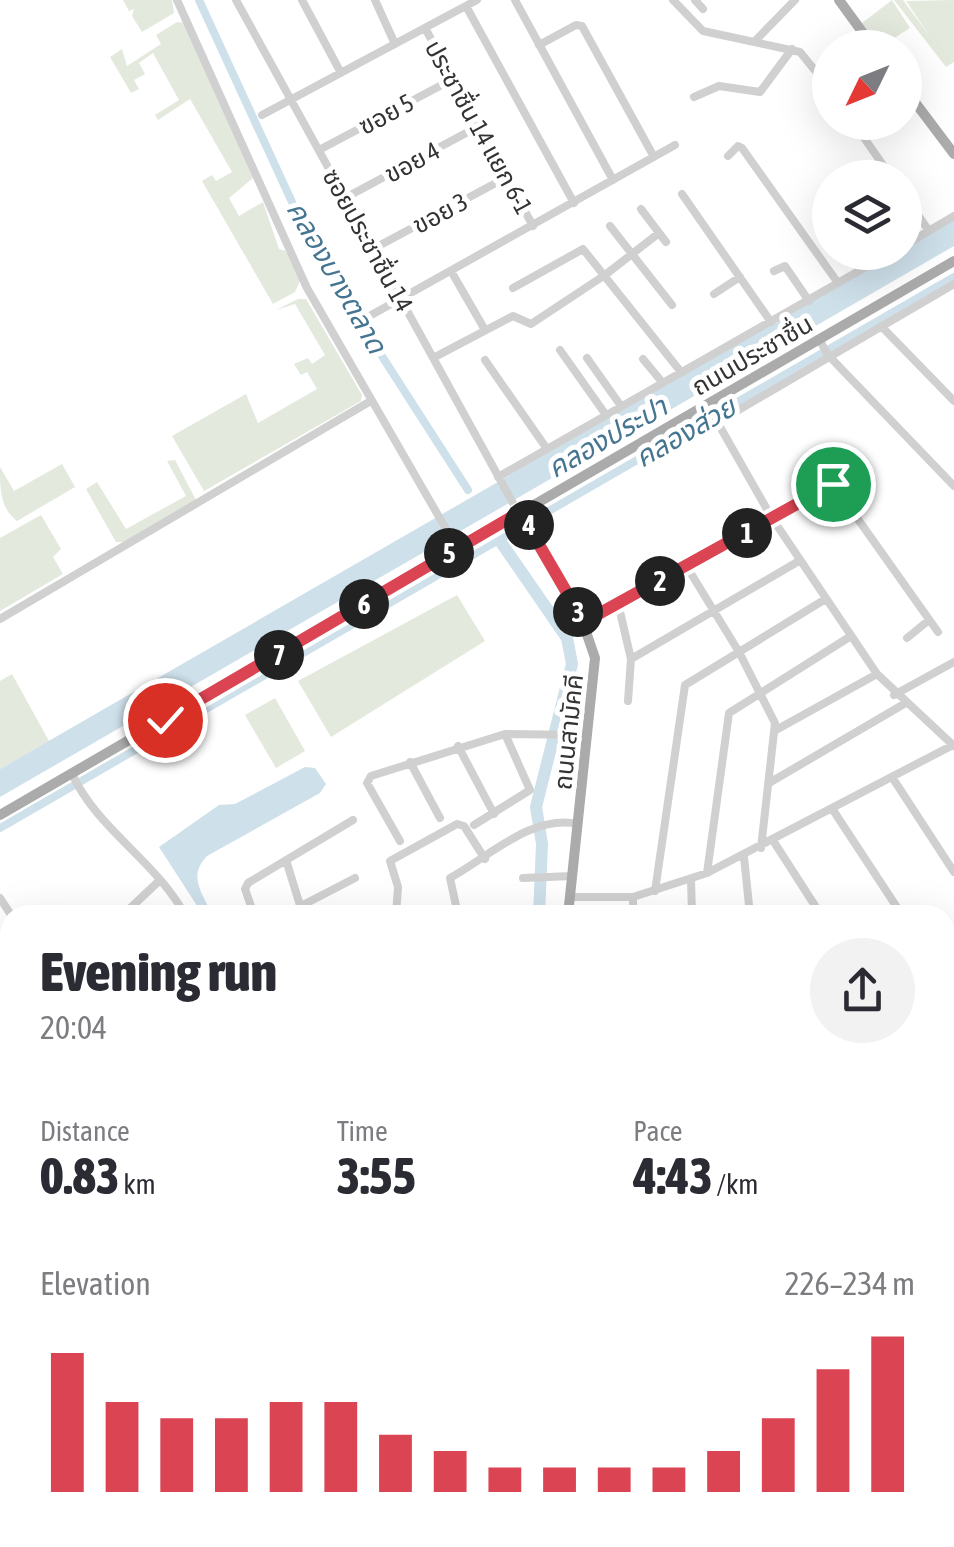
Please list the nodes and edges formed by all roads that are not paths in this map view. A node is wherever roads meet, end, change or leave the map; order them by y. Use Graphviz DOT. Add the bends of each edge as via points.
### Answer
graph roads {
  1 [pos="177,0"];
  2 [pos="236,0"];
  3 [pos="302,0"];
  4 [pos="375,0"];
  5 [pos="515,0"];
  6 [pos="673,0"];
  7 [pos="695,0"];
  8 [pos="795,0"];
  9 [pos="839,0"];
  10 [pos="470,2"];
  11 [pos="703,9"];
  12 [pos="425,28"];
  13 [pos="861,30"];
  14 [pos="754,41"];
  15 [pos="395,44"];
  16 [pos="539,45"];
  17 [pos="792,49"];
  18 [pos="812,66"];
  19 [pos="341,73"];
  20 [pos="453,78"];
  21 [pos="694,97"];
  22 [pos="291,100"];
  23 [pos="922,112"];
  24 [pos="262,115"];
  25 [pos="479,126"];
  26 [pos="675,145"];
  27 [pos="319,150"];
  28 [pos="954,154"];
  29 [pos="728,156"];
  30 [pos="654,157"];
  31 [pos="506,177"];
  32 [pos="613,180"];
  33 [pos="682,194"];
  34 [pos="345,198"];
  35 [pos="574,203"];
  36 [pos="641,209"];
  37 [pos="954,216"];
  38 [pos="922,221"];
  39 [pos="533,226"];
  40 [pos="610,226"];
  41 [pos="929,231"];
  42 [pos="658,232"];
  43 [pos="922,235"];
  44 [pos="666,242"];
  45 [pos="373,248"];
  46 [pos="631,255"];
  47 [pos="954,261"];
  48 [pos="774,270"];
  49 [pos="861,270"];
  50 [pos="451,272"];
  51 [pos="605,275"];
  52 [pos="740,277"];
  53 [pos="951,280"];
  54 [pos="838,283"];
  55 [pos="512,288"];
  56 [pos="714,294"];
  57 [pos="401,299"];
  58 [pos="810,300"];
  59 [pos="672,305"];
  60 [pos="366,318"];
  61 [pos="880,319"];
  62 [pos="771,322"];
  63 [pos="866,325"];
  64 [pos="485,330"];
  65 [pos="821,342"];
  66 [pos="560,350"];
  67 [pos="829,356"];
  68 [pos="433,358"];
  69 [pos="586,358"];
  70 [pos="643,358"];
  71 [pos="485,360"];
  72 [pos="681,372"];
  73 [pos="662,382"];
  74 [pos="369,402"];
  75 [pos="954,402"];
  76 [pos="621,406"];
  77 [pos="709,407"];
  78 [pos="606,415"];
  79 [pos="717,421"];
  80 [pos="547,449"];
  81 [pos="861,468"];
  82 [pos="499,478"];
  83 [pos="833,484"];
  84 [pos="954,486"];
  85 [pos="519,511"];
  86 [pos="772,518"];
  87 [pos="455,544"];
  88 [pos="799,561"];
  89 [pos="688,567"];
  90 [pos="824,600"];
  91 [pos="618,604"];
  92 [pos="715,610"];
  93 [pos="0,618"];
  94 [pos="929,620"];
  95 [pos="584,622"];
  96 [pos="938,632"];
  97 [pos="852,636"];
  98 [pos="907,638"];
  99 [pos="740,652"];
  100 [pos="631,658"];
  101 [pos="954,662"];
  102 [pos="877,674"];
  103 [pos="762,692"];
  104 [pos="894,695"];
  105 [pos="628,701"];
  106 [pos="904,704"];
  107 [pos="775,731"];
  108 [pos="505,734"];
  109 [pos="580,735"];
  110 [pos="458,746"];
  111 [pos="953,746"];
  112 [pos="410,762"];
  113 [pos="73,777"];
  114 [pos="892,777"];
  115 [pos="769,782"];
  116 [pos="833,810"];
  117 [pos="494,814"];
  118 [pos="0,815"];
  119 [pos="440,818"];
  120 [pos="353,820"];
  121 [pos="578,824"];
  122 [pos="474,825"];
  123 [pos="400,841"];
  124 [pos="774,842"];
  125 [pos="761,848"];
  126 [pos="744,857"];
  127 [pos="484,859"];
  128 [pos="286,860"];
  129 [pos="954,872"];
  130 [pos="707,873"];
  131 [pos="572,876"];
  132 [pos="355,878"];
  133 [pos="523,878"];
  134 [pos="692,879"];
  135 [pos="160,880"];
  136 [pos="655,891"];
  137 [pos="570,897"];
  138 [pos="633,897"];
  139 [pos="134,905"];
  140 [pos="178,905"];
  141 [pos="251,905"];
  142 [pos="300,905"];
  143 [pos="312,905"];
  144 [pos="397,905"];
  145 [pos="455,905"];
  146 [pos="569,905"];
  147 [pos="633,905"];
  148 [pos="692,905"];
  149 [pos="749,905"];
  150 [pos="815,905"];
  151 [pos="895,905"];
  1 -- 74 [label="street" via="307,288"];
  2 -- 22 [label="street, ซอยประชาชื่น 14"];
  3 -- 19 [label="street"];
  4 -- 15 [label="street"];
  5 -- 16 [label="street"];
  6 -- 14 [label="street" via="703,30"];
  7 -- 11 [label="street"];
  8 -- 14 [label="street"];
  9 -- 13 [label="main road"];
  10 -- 12 [label="street"];
  10 -- 35 [label="street"];
  12 -- 15 [label="street"];
  12 -- 20 [label="street, ประชาชื่น 14 แยก 6-1"];
  14 -- 17 [label="street"];
  15 -- 19 [label="street"];
  16 -- 30 [label="street" via="582,26"];
  16 -- 32 [label="street"];
  17 -- 18 [label="street"];
  17 -- 21 [label="street" via="760,92 719,86"];
  19 -- 22 [label="street"];
  20 -- 25 [label="street, ประชาชื่น 14 แยก 6-1"];
  20 -- 27 [label="street, ฃอย 5"];
  22 -- 24 [label="street"];
  22 -- 27 [label="street, ซอยประชาชื่น 14"];
  23 -- 28 [label="main road"];
  25 -- 31 [label="street, ประชาชื่น 14 แยก 6-1"];
  25 -- 34 [label="street, ขอย 4"];
  26 -- 30 [label="street"];
  27 -- 34 [label="street, ซอยประชาชื่น 14"];
  29 -- 54 [label="street" via="742,148"];
  30 -- 32 [label="street"];
  31 -- 39 [label="street, ประชาชื่น 14 แยก 6-1"];
  31 -- 45 [label="street, ขอย 3"];
  32 -- 35 [label="street"];
  33 -- 52 [label="street"];
  34 -- 45 [label="street, ซอยประชาชื่น 14"];
  35 -- 39 [label="street"];
  36 -- 42 [label="street"];
  37 -- 41 [label="street"];
  38 -- 41 [label="street"];
  39 -- 50 [label="street"];
  40 -- 46 [label="street"];
  41 -- 43 [label="street"];
  42 -- 44 [label="street"];
  42 -- 46 [label="street"];
  45 -- 57 [label="street, ซอยประชาชื่น 14"];
  46 -- 51 [label="street"];
  46 -- 59 [label="street"];
  47 -- 53 [label="main road, ถนนประชาชื่น"];
  48 -- 58 [label="street" via="785,266"];
  49 -- 54 [label="street"];
  50 -- 57 [label="street"];
  50 -- 64 [label="street"];
  51 -- 55 [label="street" via="579,249"];
  51 -- 64 [label="street" via="531,324 517,315"];
  51 -- 72 [label="street"];
  52 -- 56 [label="street"];
  52 -- 62 [label="street"];
  53 -- 61 [label="main road, ถนนประชาชื่น"];
  53 -- 61 [label="street"];
  54 -- 58 [label="street"];
  57 -- 60 [label="street"];
  57 -- 68 [label="street, ซอยประชาชื่น 14"];
  58 -- 62 [label="street"];
  61 -- 63 [label="main road, ถนนประชาชื่น"];
  61 -- 63 [label="street"];
  61 -- 75 [label="street"];
  62 -- 72 [label="street"];
  63 -- 65 [label="main road, ถนนประชาชื่น"];
  63 -- 67 [label="street"];
  64 -- 68 [label="street"];
  65 -- 67 [label="street"];
  65 -- 77 [label="main road, ถนนประชาชื่น"];
  66 -- 78 [label="street"];
  67 -- 79 [label="street"];
  67 -- 84 [label="street"];
  68 -- 82 [label="street, ซอยประชาชื่น 14"];
  69 -- 76 [label="street"];
  70 -- 73 [label="street"];
  71 -- 80 [label="street"];
  72 -- 73 [label="street"];
  73 -- 76 [label="street"];
  74 -- 87 [label="street"];
  74 -- 93 [label="street"];
  76 -- 78 [label="street"];
  77 -- 79 [label="street"];
  77 -- 85 [label="main road, ถนนประชาชื่น"];
  78 -- 80 [label="street"];
  79 -- 86 [label="street"];
  80 -- 82 [label="street"];
  81 -- 83 [label="street"];
  82 -- 85 [label="street, ซอยประชาชื่น 14"];
  83 -- 86 [label="street"];
  83 -- 94 [label="street"];
  85 -- 87 [label="main road, ถนนประชาชื่น"];
  85 -- 95 [label="main road, ถนนสามัคคี"];
  86 -- 88 [label="street"];
  86 -- 89 [label="street"];
  87 -- 113 [label="main road, ถนนประชาชื่น"];
  88 -- 90 [label="street"];
  88 -- 92 [label="street"];
  89 -- 91 [label="street"];
  89 -- 92 [label="street"];
  90 -- 97 [label="street"];
  90 -- 99 [label="street"];
  91 -- 95 [label="street"];
  91 -- 100 [label="street"];
  92 -- 99 [label="street"];
  92 -- 100 [label="street"];
  94 -- 96 [label="street"];
  94 -- 98 [label="street"];
  95 -- 121 [label="main road, ถนนสามัคคี" via="595,669"];
  97 -- 102 [label="street"];
  97 -- 103 [label="street"];
  99 -- 103 [label="street"];
  99 -- 136 [label="street" via="684,685"];
  100 -- 105 [label="street"];
  101 -- 104 [label="street"];
  102 -- 104 [label="street"];
  102 -- 107 [label="street"];
  103 -- 107 [label="street"];
  103 -- 130 [label="street" via="728,713"];
  104 -- 106 [label="street"];
  106 -- 111 [label="street"];
  106 -- 115 [label="street"];
  107 -- 115 [label="street"];
  108 -- 109 [label="street"];
  108 -- 110 [label="street"];
  108 -- 117 [label="street" via="530,790"];
  110 -- 112 [label="street"];
  110 -- 117 [label="street"];
  111 -- 114 [label="street"];
  112 -- 119 [label="street"];
  112 -- 123 [label="street" via="367,783"];
  113 -- 118 [label="main road, ถนนประชาชื่น"];
  113 -- 135 [label="street"];
  114 -- 116 [label="street"];
  114 -- 129 [label="street"];
  115 -- 125 [label="street"];
  116 -- 124 [label="street"];
  116 -- 151 [label="street"];
  117 -- 122 [label="street"];
  120 -- 128 [label="street"];
  121 -- 127 [label="street" via="552,821 533,828"];
  121 -- 131 [label="main road, ถนนสามัคคี"];
  124 -- 125 [label="street"];
  124 -- 150 [label="street"];
  125 -- 126 [label="street"];
  126 -- 130 [label="street"];
  126 -- 149 [label="street"];
  127 -- 144 [label="street" via="457,824 390,861"];
  127 -- 145 [label="street" via="448,880"];
  128 -- 141 [label="street" via="246,886"];
  128 -- 142 [label="street"];
  130 -- 134 [label="street"];
  131 -- 133 [label="street"];
  131 -- 137 [label="main road, ถนนสามัคคี"];
  132 -- 143 [label="street"];
  134 -- 136 [label="street"];
  134 -- 148 [label="street"];
  135 -- 139 [label="street"];
  135 -- 140 [label="street"];
  136 -- 138 [label="street"];
  137 -- 138 [label="street"];
  137 -- 146 [label="main road, ถนนสามัคคี"];
  138 -- 147 [label="street"];
}
